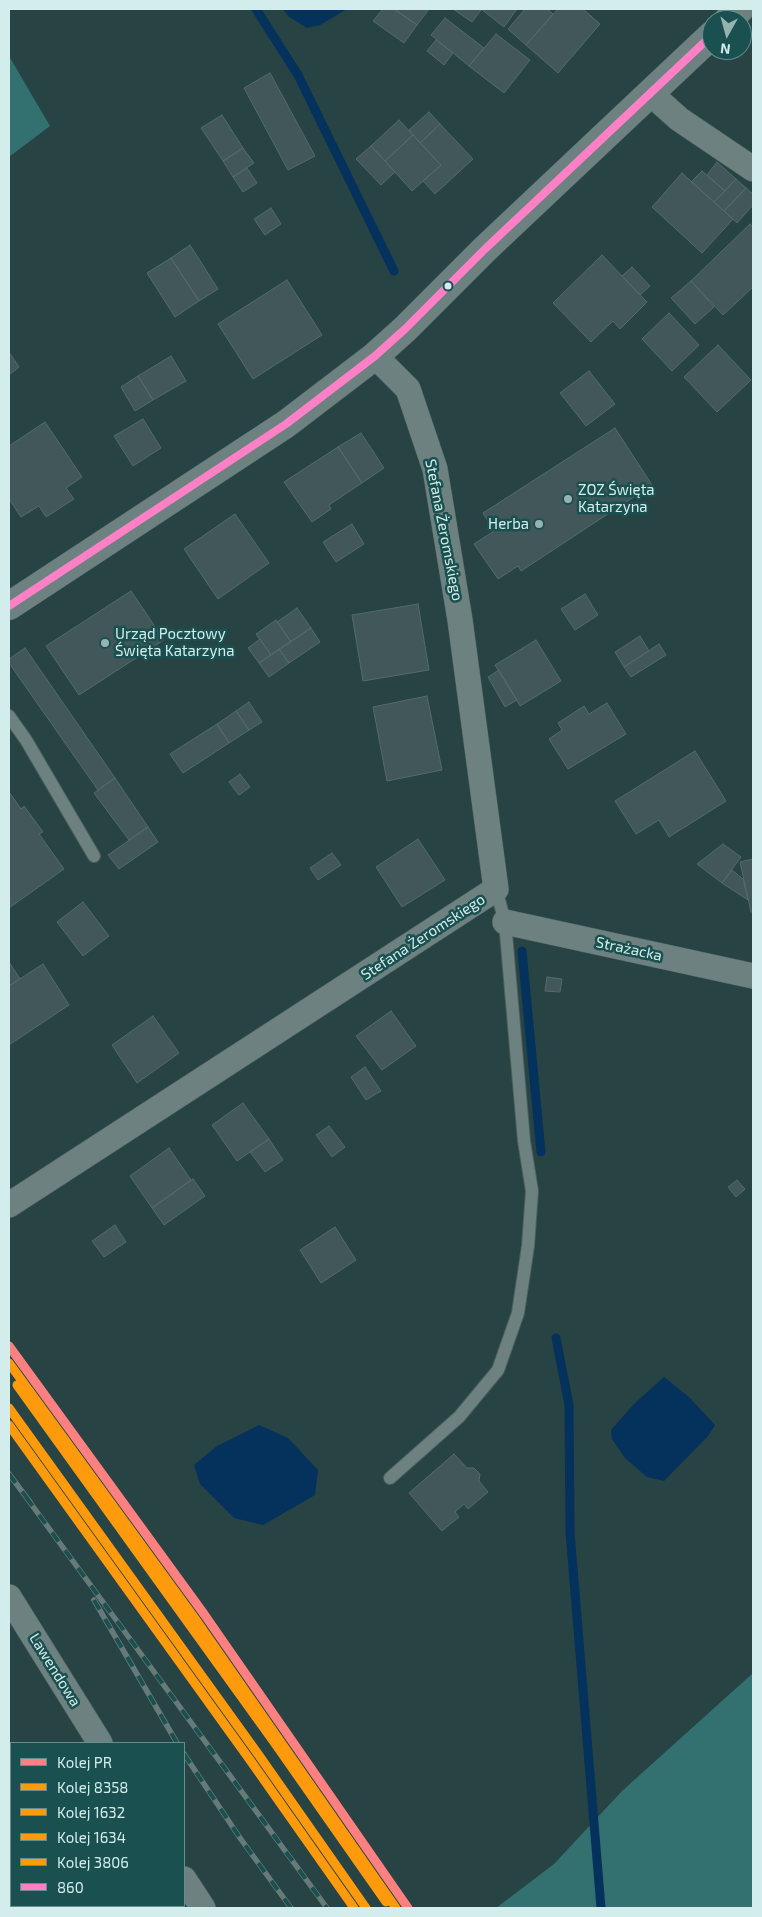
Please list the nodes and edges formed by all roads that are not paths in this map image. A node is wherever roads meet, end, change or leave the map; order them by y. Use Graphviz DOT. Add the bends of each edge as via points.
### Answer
graph roads {
  1 [pos="702,44"];
  2 [pos="650,93"];
  3 [pos="753,170"];
  4 [pos="375,356"];
  5 [pos="9,606"];
  6 [pos="9,716"];
  7 [pos="94,856"];
  8 [pos="496,889"];
  9 [pos="504,922"];
  10 [pos="753,976"];
  11 [pos="9,1205"];
  12 [pos="390,1478"];
  13 [pos="9,1597"];
  14 [pos="99,1742"];
  15 [pos="185,1881"];
  16 [pos="203,1908"];
  1 -- 2 [label="street"];
  2 -- 3 [label="street" via="679,119"];
  2 -- 4 [label="street"];
  4 -- 5 [label="street" via="286,424"];
  4 -- 8 [label="street, Stefana Żeromskiego" via="408,389 435,469 460,620"];
  6 -- 7 [label="lane"];
  8 -- 9 [label="lane"];
  8 -- 11 [label="street, Stefana Żeromskiego"];
  9 -- 10 [label="street, Strażacka"];
  9 -- 12 [label="lane" via="524,1141 532,1191 518,1313 498,1370 459,1417"];
  13 -- 14 [label="street, Lawendowa"];
  15 -- 16 [label="street"];
}
